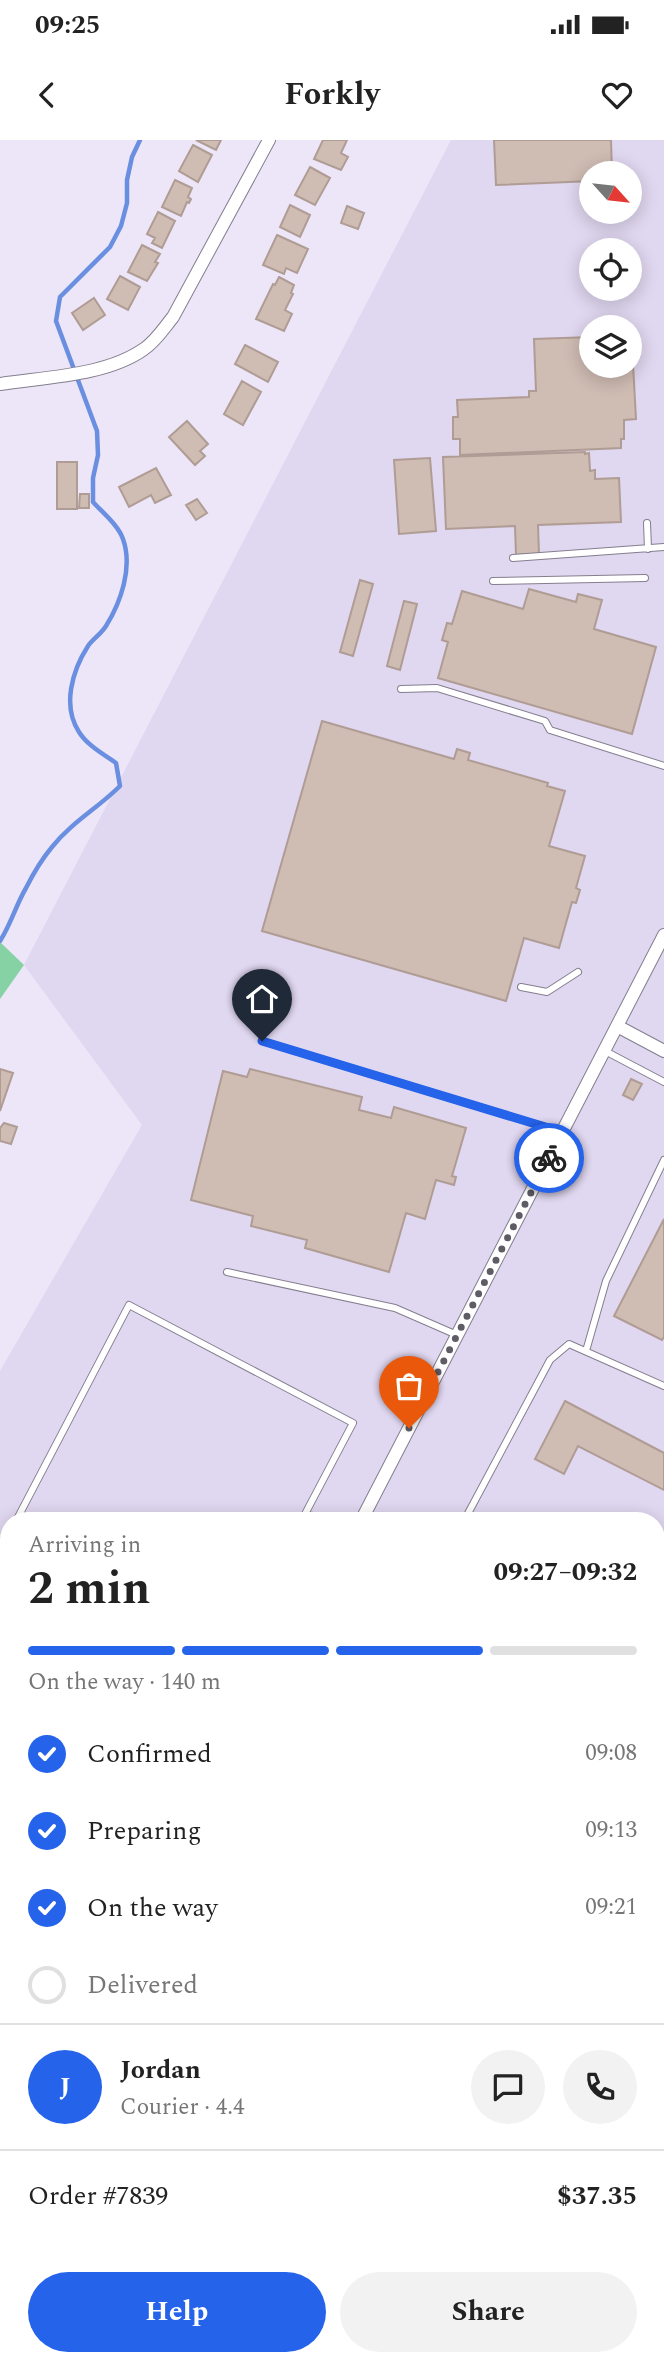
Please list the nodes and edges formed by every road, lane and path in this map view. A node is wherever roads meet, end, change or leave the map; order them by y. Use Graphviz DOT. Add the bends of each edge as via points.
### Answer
graph roads {
  1 [pos="269,140"];
  2 [pos="0,384"];
  3 [pos="647,523"];
  4 [pos="664,547"];
  5 [pos="648,549"];
  6 [pos="513,558"];
  7 [pos="645,578"];
  8 [pos="493,581"];
  9 [pos="401,689"];
  10 [pos="664,766"];
  11 [pos="664,935"];
  12 [pos="578,972"];
  13 [pos="521,987"];
  14 [pos="617,1026"];
  15 [pos="262,1041"];
  16 [pos="605,1051"];
  17 [pos="664,1051"];
  18 [pos="664,1082"];
  19 [pos="562,1132"];
  20 [pos="664,1160"];
  21 [pos="227,1272"];
  22 [pos="457,1335"];
  23 [pos="586,1351"];
  24 [pos="664,1386"];
  25 [pos="21,1512"];
  26 [pos="306,1512"];
  27 [pos="366,1512"];
  28 [pos="469,1512"];
  1 -- 2 [label="street" via="173,317 146,348 105,367"];
  3 -- 5 [label="lane"];
  4 -- 5 [label="lane"];
  5 -- 6 [label="lane"];
  7 -- 8 [label="lane"];
  9 -- 10 [label="lane" via="437,688 545,721 550,730"];
  11 -- 14 [label="street"];
  12 -- 13 [label="lane" via="547,992"];
  14 -- 16 [label="street"];
  14 -- 17 [label="street"];
  15 -- 19 [label="lane"];
  16 -- 18 [label="lane"];
  16 -- 19 [label="street"];
  19 -- 22 [label="street"];
  20 -- 23 [label="lane" via="606,1281"];
  21 -- 22 [label="lane" via="395,1308"];
  22 -- 27 [label="street"];
  23 -- 24 [label="lane"];
  23 -- 28 [label="lane" via="569,1344 550,1360"];
  25 -- 26 [label="lane" via="129,1305 354,1423"];
}
